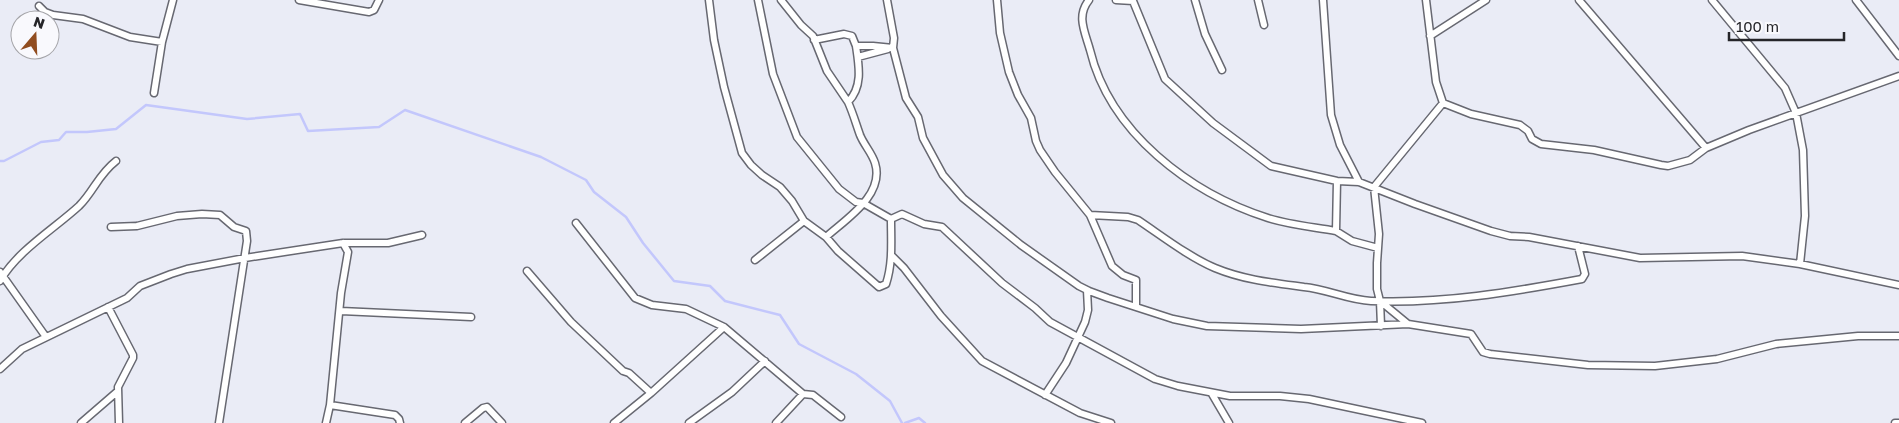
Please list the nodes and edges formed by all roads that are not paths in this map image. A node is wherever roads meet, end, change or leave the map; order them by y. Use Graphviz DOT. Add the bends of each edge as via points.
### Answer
graph roads {
  1 [pos="173,0"];
  2 [pos="299,0"];
  3 [pos="379,0"];
  4 [pos="709,0"];
  5 [pos="758,0"];
  6 [pos="781,0"];
  7 [pos="887,0"];
  8 [pos="997,0"];
  9 [pos="1089,0"];
  10 [pos="1116,0"];
  11 [pos="1195,0"];
  12 [pos="1258,0"];
  13 [pos="1323,0"];
  14 [pos="1426,0"];
  15 [pos="1486,0"];
  16 [pos="1579,0"];
  17 [pos="1712,0"];
  18 [pos="1856,0"];
  19 [pos="39,6"];
  20 [pos="1264,25"];
  21 [pos="1430,36"];
  22 [pos="814,40"];
  23 [pos="162,42"];
  24 [pos="856,46"];
  25 [pos="893,48"];
  26 [pos="1899,56"];
  27 [pos="858,57"];
  28 [pos="1222,70"];
  29 [pos="1899,76"];
  30 [pos="154,93"];
  31 [pos="848,102"];
  32 [pos="1443,103"];
  33 [pos="1796,113"];
  34 [pos="1706,148"];
  35 [pos="116,161"];
  36 [pos="1337,181"];
  37 [pos="1359,182"];
  38 [pos="1374,187"];
  39 [pos="863,203"];
  40 [pos="1090,215"];
  41 [pos="891,219"];
  42 [pos="804,221"];
  43 [pos="576,223"];
  44 [pos="111,228"];
  45 [pos="1336,231"];
  46 [pos="422,236"];
  47 [pos="826,237"];
  48 [pos="343,243"];
  49 [pos="1578,246"];
  50 [pos="1378,248"];
  51 [pos="891,255"];
  52 [pos="245,258"];
  53 [pos="755,260"];
  54 [pos="1800,264"];
  55 [pos="527,271"];
  56 [pos="1,276"];
  57 [pos="1899,285"];
  58 [pos="1087,290"];
  59 [pos="1380,301"];
  60 [pos="1136,306"];
  61 [pos="108,307"];
  62 [pos="341,311"];
  63 [pos="471,317"];
  64 [pos="1408,324"];
  65 [pos="1381,326"];
  66 [pos="724,327"];
  67 [pos="1899,336"];
  68 [pos="46,337"];
  69 [pos="1078,338"];
  70 [pos="765,361"];
  71 [pos="0,369"];
  72 [pos="118,391"];
  73 [pos="651,393"];
  74 [pos="803,394"];
  75 [pos="1046,394"];
  76 [pos="1212,394"];
  77 [pos="330,405"];
  78 [pos="841,417"];
  79 [pos="1899,422"];
  80 [pos="81,423"];
  81 [pos="119,423"];
  82 [pos="219,423"];
  83 [pos="326,423"];
  84 [pos="400,423"];
  85 [pos="465,423"];
  86 [pos="502,423"];
  87 [pos="614,423"];
  88 [pos="689,423"];
  89 [pos="776,423"];
  90 [pos="1111,423"];
  91 [pos="1229,423"];
  92 [pos="1422,423"];
  93 [pos="1895,423"];
  1 -- 23 [label="street"];
  2 -- 3 [label="street" via="369,12 374,10"];
  4 -- 42 [label="street" via="724,87 742,153 757,170 780,187"];
  5 -- 39 [label="street" via="773,74 797,137 839,189 856,202"];
  6 -- 22 [label="street"];
  7 -- 25 [label="street"];
  8 -- 40 [label="street" via="1009,72 1031,118 1036,141 1054,172"];
  9 -- 45 [label="street" via="1082,16 1092,58 1107,95 1136,137 1204,190 1270,219"];
  10 -- 36 [label="street" via="1133,1 1164,78 1212,123 1271,166"];
  11 -- 28 [label="street" via="1205,34"];
  12 -- 20 [label="street"];
  13 -- 37 [label="street" via="1331,115 1340,144"];
  14 -- 21 [label="street"];
  15 -- 21 [label="street"];
  16 -- 34 [label="street"];
  17 -- 33 [label="street" via="1785,88"];
  18 -- 26 [label="street"];
  19 -- 23 [label="street" via="53,15 83,19 130,37"];
  21 -- 32 [label="street" via="1436,82"];
  22 -- 24 [label="street" via="844,34 852,36"];
  22 -- 31 [label="street" via="827,71"];
  23 -- 30 [label="street"];
  24 -- 25 [label="street"];
  24 -- 27 [label="street"];
  25 -- 27 [label="street"];
  25 -- 58 [label="street" via="906,98 918,117 923,138 943,175 963,198 1021,245"];
  27 -- 31 [label="street" via="859,86"];
  29 -- 33 [label="street"];
  31 -- 39 [label="street" via="875,164 875,183"];
  32 -- 34 [label="street" via="1471,114 1520,125 1532,139 1542,144 1594,150 1661,165 1690,160"];
  32 -- 38 [label="street"];
  33 -- 34 [label="street"];
  33 -- 54 [label="street" via="1804,150 1805,216"];
  35 -- 56 [label="street" via="101,174 80,205"];
  36 -- 37 [label="street"];
  36 -- 45 [label="street"];
  37 -- 38 [label="street"];
  38 -- 49 [label="street" via="1491,231"];
  38 -- 50 [label="street"];
  39 -- 41 [label="street"];
  39 -- 47 [label="street"];
  40 -- 59 [label="street" via="1138,220 1226,272 1260,282"];
  40 -- 60 [label="street" via="1112,266 1136,280"];
  41 -- 51 [label="street"];
  41 -- 69 [label="street" via="902,214 924,224 942,227 1002,283 1050,322"];
  42 -- 47 [label="street"];
  42 -- 53 [label="street"];
  43 -- 66 [label="street" via="635,298 652,305 686,309"];
  44 -- 52 [label="street" via="186,215 220,215 234,227 246,231"];
  45 -- 50 [label="street" via="1358,243"];
  46 -- 48 [label="street" via="388,243"];
  47 -- 51 [label="street" via="879,287 886,284"];
  48 -- 52 [label="street"];
  48 -- 62 [label="street" via="348,252"];
  49 -- 54 [label="street" via="1640,258 1730,255"];
  49 -- 59 [label="street" via="1585,274 1582,279 1520,291"];
  50 -- 59 [label="street" via="1376,284"];
  51 -- 75 [label="street" via="982,361"];
  52 -- 61 [label="street" via="171,274 140,286 127,298"];
  52 -- 82 [label="street"];
  54 -- 57 [label="street"];
  55 -- 73 [label="street" via="571,322"];
  56 -- 68 [label="street"];
  58 -- 60 [label="street"];
  58 -- 69 [label="street" via="1087,315"];
  59 -- 64 [label="street"];
  59 -- 65 [label="street"];
  60 -- 65 [label="street" via="1207,326 1301,329"];
  61 -- 68 [label="street"];
  61 -- 72 [label="street" via="133,355"];
  62 -- 63 [label="street"];
  62 -- 77 [label="street"];
  64 -- 65 [label="street"];
  64 -- 67 [label="street" via="1471,334 1483,352 1490,354 1588,365 1655,366 1717,359 1776,344 1858,336"];
  66 -- 70 [label="street"];
  66 -- 73 [label="street"];
  68 -- 71 [label="street" via="22,349"];
  69 -- 75 [label="street"];
  69 -- 76 [label="street" via="1155,379"];
  70 -- 74 [label="street"];
  70 -- 88 [label="street" via="732,392"];
  72 -- 80 [label="street"];
  72 -- 81 [label="street"];
  73 -- 87 [label="street"];
  74 -- 78 [label="street" via="813,395"];
  74 -- 89 [label="street"];
  75 -- 90 [label="street" via="1080,413"];
  76 -- 91 [label="street"];
  76 -- 92 [label="street" via="1308,399"];
  77 -- 83 [label="street"];
  77 -- 84 [label="street" via="395,415"];
  79 -- 93 [label="street"];
  85 -- 86 [label="street" via="487,406"];
}
